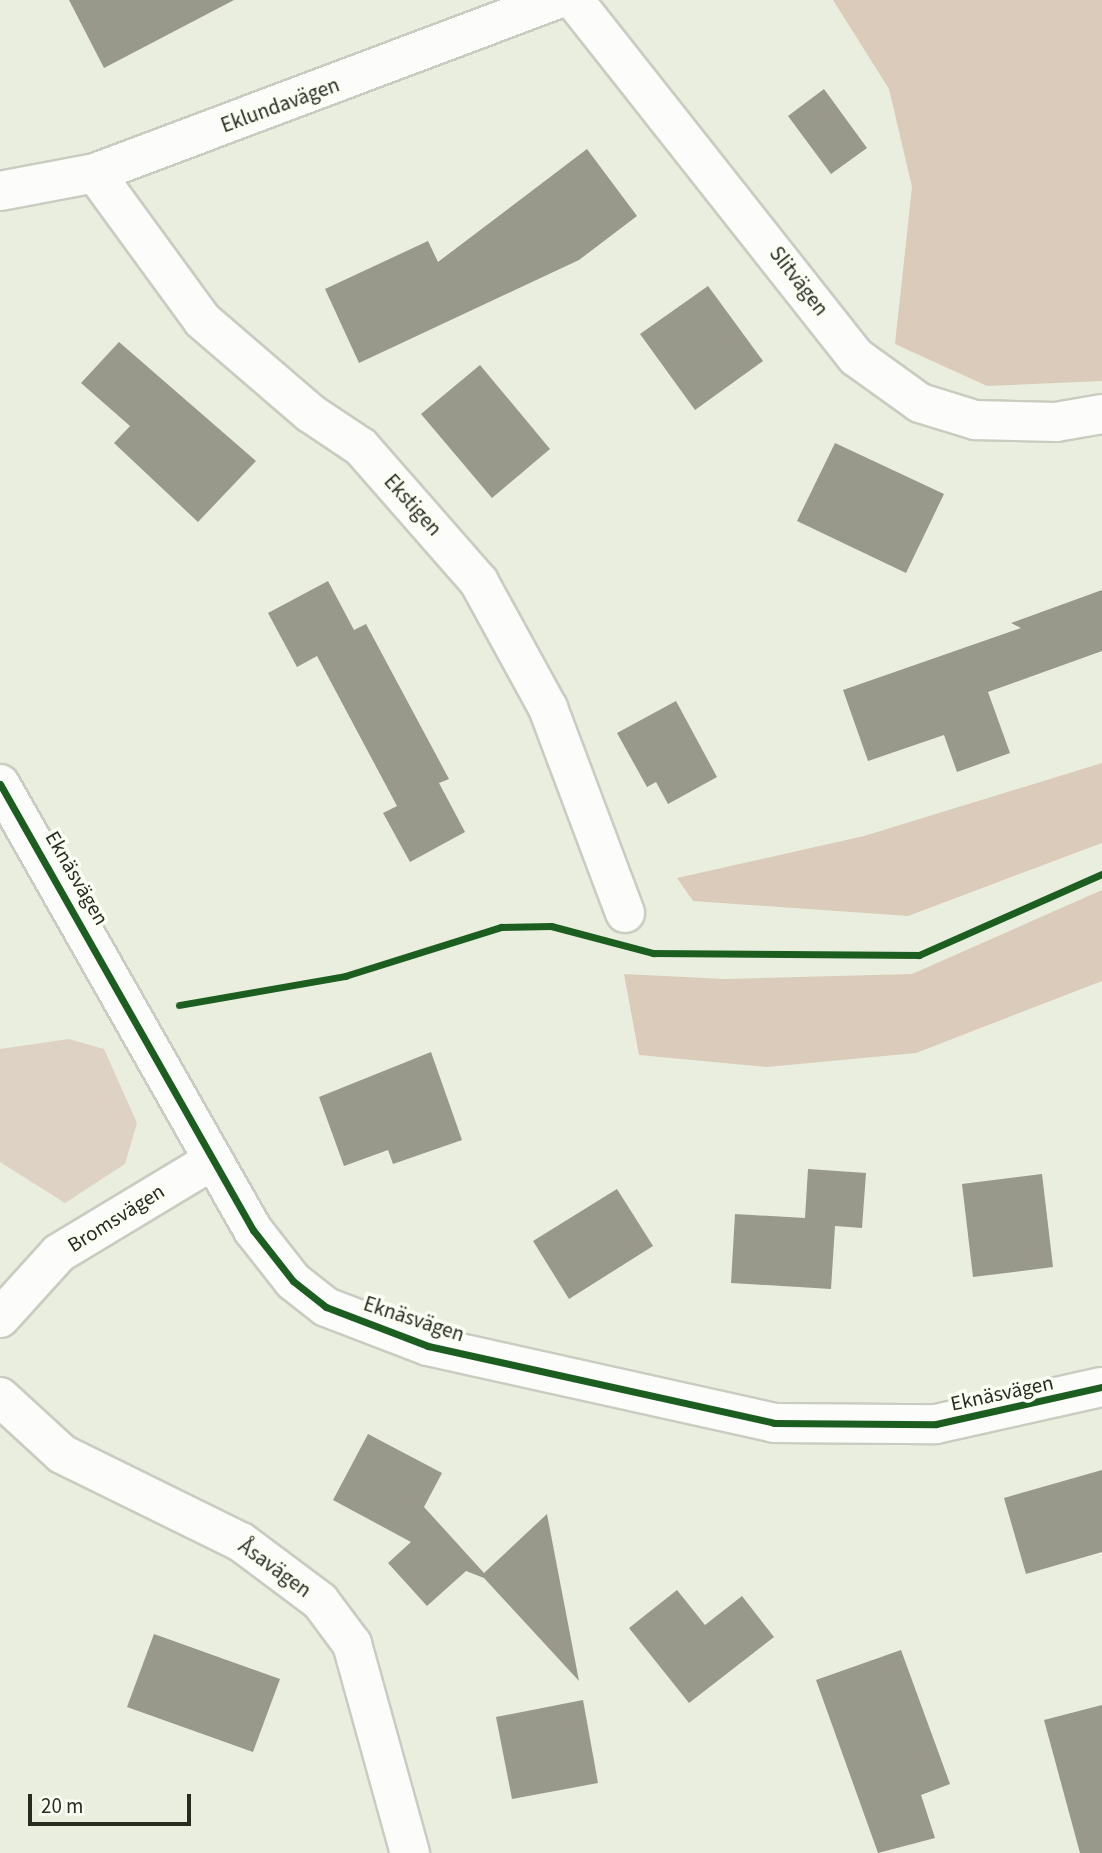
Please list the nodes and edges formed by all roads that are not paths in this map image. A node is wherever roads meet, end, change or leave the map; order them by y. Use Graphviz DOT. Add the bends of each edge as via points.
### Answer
graph roads {
  1 [pos="555,0"];
  2 [pos="574,0"];
  3 [pos="95,173"];
  4 [pos="0,191"];
  5 [pos="1102,414"];
  6 [pos="0,784"];
  7 [pos="625,913"];
  8 [pos="214,1160"];
  9 [pos="0,1318"];
  10 [pos="1102,1387"];
  11 [pos="0,1397"];
  12 [pos="410,1853"];
  1 -- 3 [label="street, Eklundavägen"];
  2 -- 5 [label="street, Slitvägen" via="856,357 919,403 975,420 1056,422"];
  3 -- 4 [label="street, Eklundavägen"];
  3 -- 7 [label="street, Ekstigen" via="202,320 310,413 361,447 479,582 548,708"];
  6 -- 8 [label="street, Eknäsvägen"];
  8 -- 9 [label="street, Bromsvägen" via="59,1253"];
  8 -- 10 [label="street, Eknäsvägen" via="253,1230 293,1281 326,1307 428,1346 774,1423 936,1424"];
  11 -- 12 [label="street, Åsavägen" via="62,1454 241,1542 320,1601 352,1644"];
}
